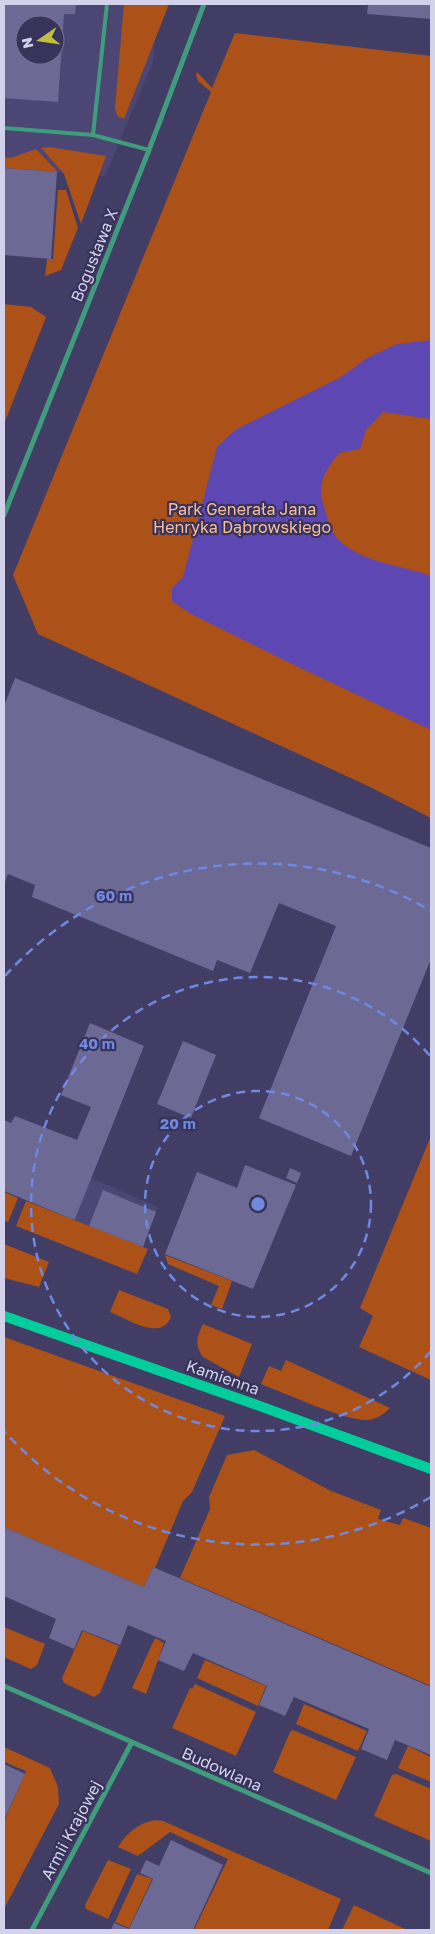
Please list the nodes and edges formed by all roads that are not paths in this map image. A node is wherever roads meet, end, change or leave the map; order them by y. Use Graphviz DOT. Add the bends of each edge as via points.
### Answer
graph roads {
  1 [pos="107,4"];
  2 [pos="204,4"];
  3 [pos="4,128"];
  4 [pos="92,135"];
  5 [pos="149,150"];
  6 [pos="4,515"];
  7 [pos="4,1316"];
  8 [pos="431,1469"];
  9 [pos="4,1686"];
  10 [pos="132,1742"];
  11 [pos="431,1873"];
  12 [pos="32,1930"];
  1 -- 4 [label="lane"];
  2 -- 5 [label="street, Bogusława X"];
  3 -- 4 [label="lane"];
  4 -- 5 [label="lane"];
  5 -- 6 [label="street, Bogusława X"];
  7 -- 8 [label="street, Kamienna"];
  9 -- 10 [label="street, Budowlana"];
  10 -- 11 [label="street, Budowlana"];
  10 -- 12 [label="street, Armii Krajowej"];
}
